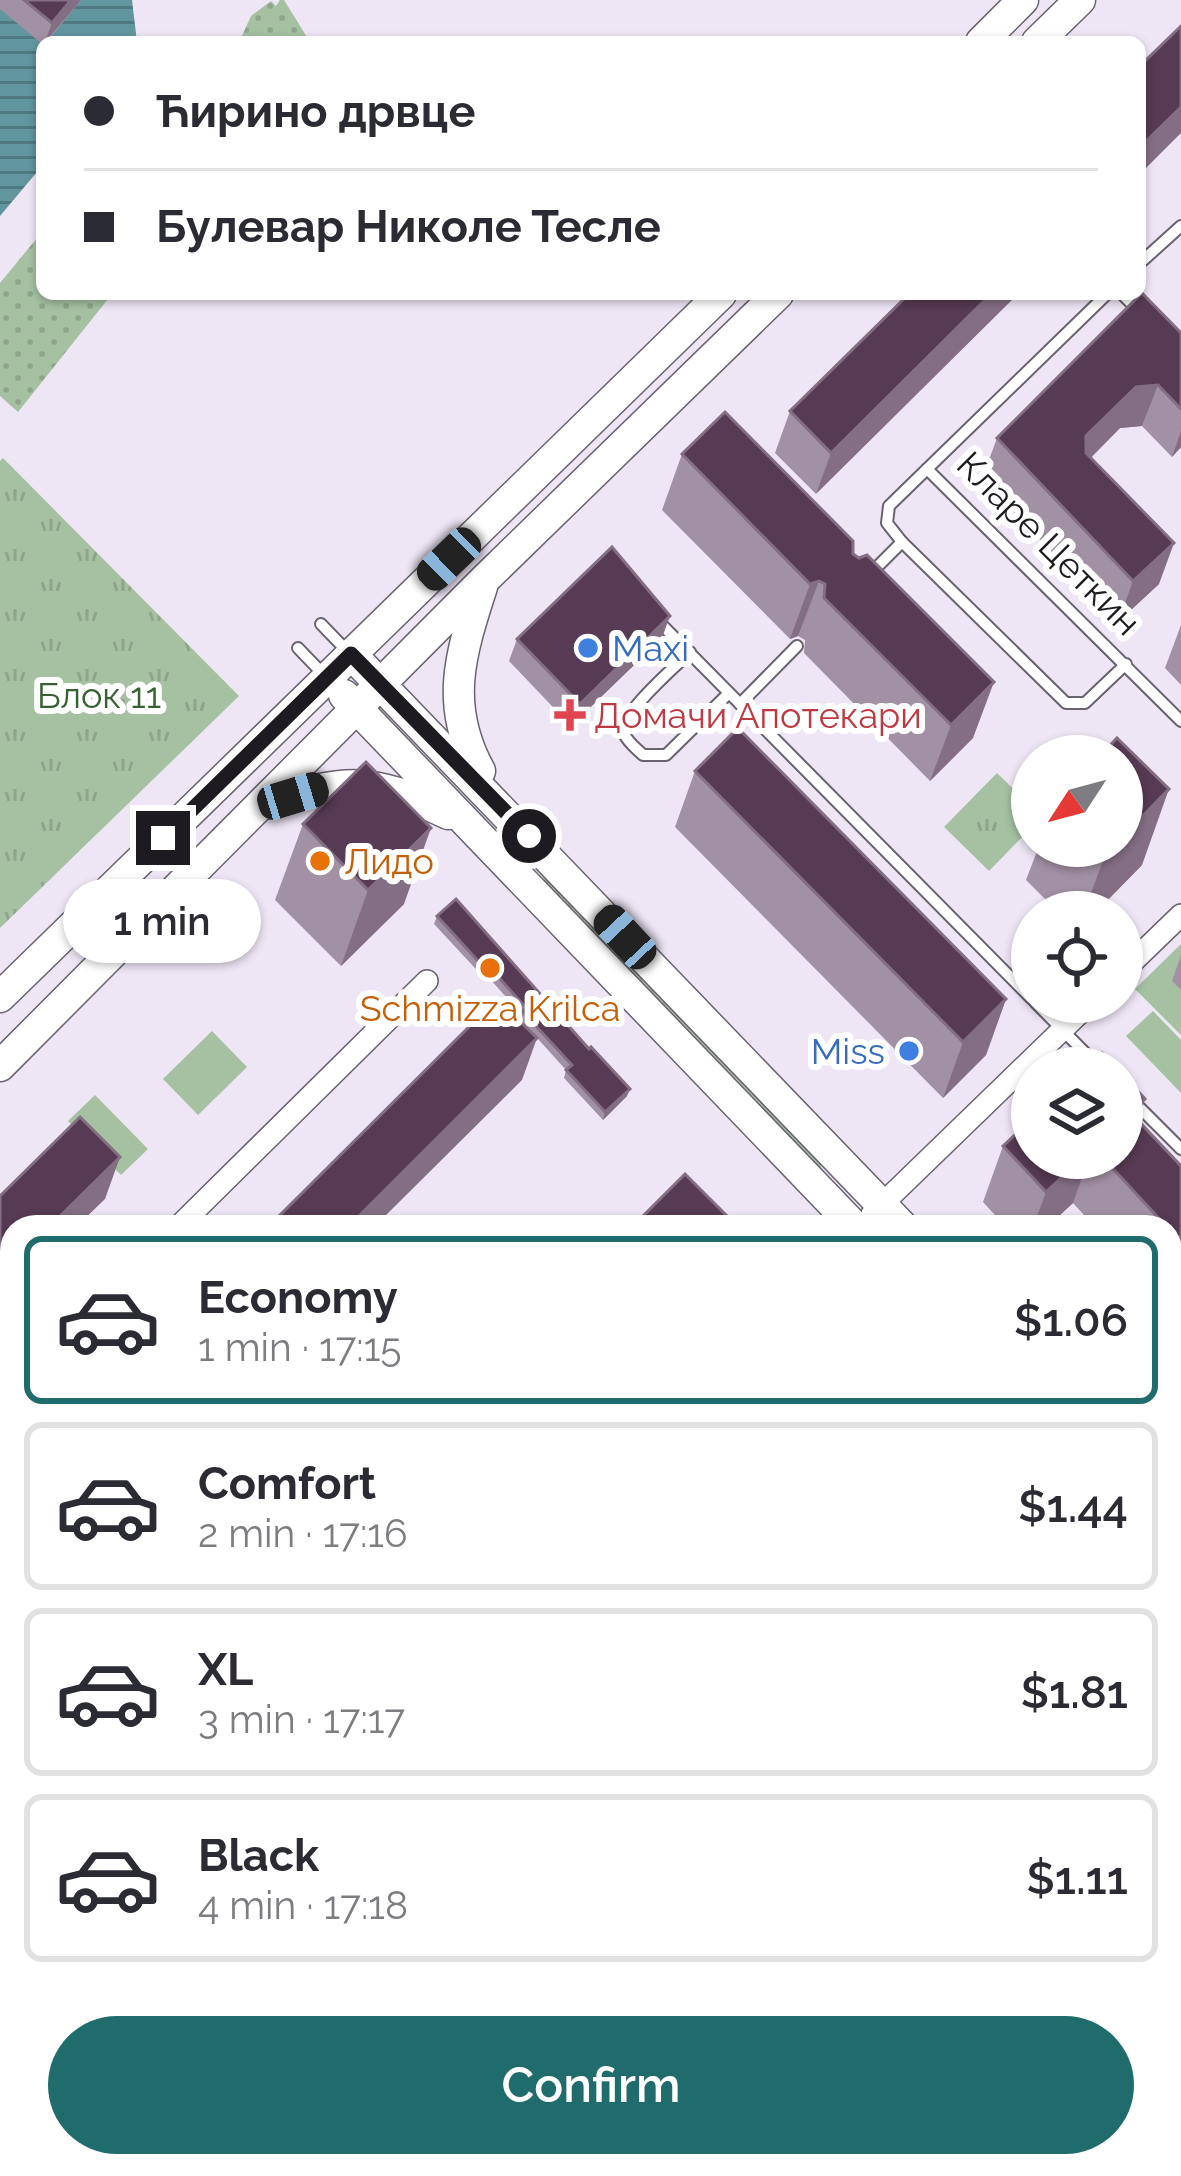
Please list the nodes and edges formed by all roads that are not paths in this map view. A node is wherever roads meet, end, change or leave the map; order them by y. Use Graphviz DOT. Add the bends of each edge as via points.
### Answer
graph roads {
  1 [pos="1023,0"];
  2 [pos="1080,0"];
  3 [pos="987,36"];
  4 [pos="1043,36"];
  5 [pos="1181,226"];
  6 [pos="1146,258"];
  7 [pos="716,300"];
  8 [pos="772,300"];
  9 [pos="1101,300"];
  10 [pos="1128,300"];
  11 [pos="1151,323"];
  12 [pos="927,469"];
  13 [pos="902,542"];
  14 [pos="484,580"];
  15 [pos="855,588"];
  16 [pos="643,605"];
  17 [pos="321,624"];
  18 [pos="797,646"];
  19 [pos="298,648"];
  20 [pos="689,652"];
  21 [pos="351,654"];
  22 [pos="1126,664"];
  23 [pos="327,678"];
  24 [pos="381,685"];
  25 [pos="729,693"];
  26 [pos="740,704"];
  27 [pos="357,709"];
  28 [pos="1181,721"];
  29 [pos="497,803"];
  30 [pos="259,806"];
  31 [pos="470,825"];
  32 [pos="1181,915"];
  33 [pos="1143,952"];
  34 [pos="1011,979"];
  35 [pos="427,981"];
  36 [pos="0,998"];
  37 [pos="1056,1023"];
  38 [pos="1070,1023"];
  39 [pos="1063,1030"];
  40 [pos="1080,1047"];
  41 [pos="0,1066"];
  42 [pos="1143,1111"];
  43 [pos="1181,1149"];
  44 [pos="190,1215"];
  45 [pos="844,1215"];
  46 [pos="891,1215"];
  47 [pos="893,1215"];
  1 -- 3 [label="main road"];
  2 -- 4 [label="main road"];
  5 -- 6 [label="lane"];
  7 -- 21 [label="main road"];
  8 -- 14 [label="main road"];
  9 -- 12 [label="lane, Кларе Цеткин"];
  10 -- 11 [label="lane"];
  12 -- 13 [label="lane, Кларе Цеткин" via="889,506 890,530"];
  12 -- 22 [label="lane, Кларе Цеткин"];
  13 -- 15 [label="lane"];
  13 -- 22 [label="lane, Кларе Цеткин" via="1066,703 1085,703"];
  14 -- 24 [label="main road"];
  14 -- 29 [label="main road" via="461,651 457,698 463,740"];
  16 -- 20 [label="lane"];
  17 -- 21 [label="lane"];
  18 -- 26 [label="lane"];
  19 -- 23 [label="lane"];
  20 -- 25 [label="lane"];
  20 -- 25 [label="lane" via="627,716 627,740 643,755 666,755"];
  21 -- 23 [label="main road"];
  21 -- 24 [label="main road"];
  22 -- 28 [label="lane, Кларе Цеткин"];
  23 -- 27 [label="main road"];
  23 -- 36 [label="main road"];
  24 -- 27 [label="main road"];
  24 -- 29 [label="main road"];
  25 -- 26 [label="lane"];
  26 -- 34 [label="lane"];
  27 -- 30 [label="main road"];
  27 -- 31 [label="main road"];
  29 -- 46 [label="main road"];
  30 -- 31 [label="main road" via="364,783"];
  30 -- 41 [label="main road"];
  31 -- 45 [label="main road"];
  32 -- 33 [label="street"];
  35 -- 44 [label="street"];
  37 -- 39 [label="lane"];
  38 -- 39 [label="street"];
  39 -- 40 [label="lane"];
  39 -- 47 [label="street"];
  42 -- 43 [label="lane"];
}
